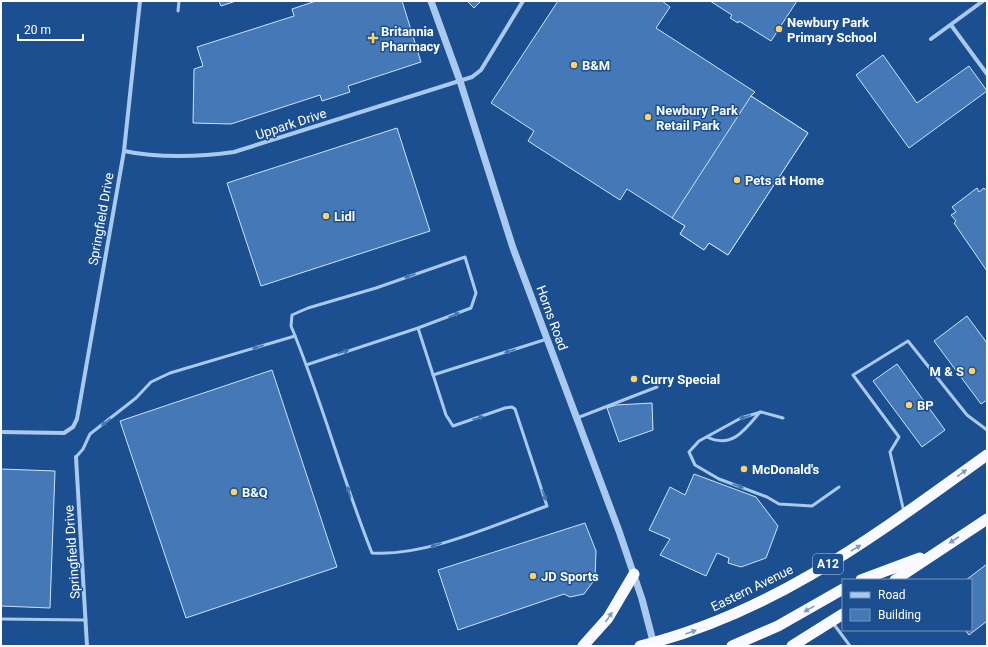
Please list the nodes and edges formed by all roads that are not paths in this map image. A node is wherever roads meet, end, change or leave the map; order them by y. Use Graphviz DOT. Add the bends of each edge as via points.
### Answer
graph roads {
  1 [pos="140,1"];
  2 [pos="180,1"];
  3 [pos="431,1"];
  4 [pos="523,1"];
  5 [pos="983,1"];
  6 [pos="178,11"];
  7 [pos="951,25"];
  8 [pos="931,39"];
  9 [pos="987,74"];
  10 [pos="460,80"];
  11 [pos="124,151"];
  12 [pos="418,328"];
  13 [pos="295,336"];
  14 [pos="547,339"];
  15 [pos="306,365"];
  16 [pos="433,376"];
  17 [pos="657,387"];
  18 [pos="760,412"];
  19 [pos="577,418"];
  20 [pos="783,418"];
  21 [pos="987,430"];
  22 [pos="1,432"];
  23 [pos="707,436"];
  24 [pos="987,455"];
  25 [pos="76,457"];
  26 [pos="839,487"];
  27 [pos="904,515"];
  28 [pos="987,519"];
  29 [pos="935,552"];
  30 [pos="634,574"];
  31 [pos="864,579"];
  32 [pos="896,579"];
  33 [pos="842,590"];
  34 [pos="842,615"];
  35 [pos="1,619"];
  36 [pos="86,620"];
  37 [pos="832,621"];
  38 [pos="654,645"];
  39 [pos="87,646"];
  40 [pos="583,646"];
  41 [pos="640,646"];
  42 [pos="732,646"];
  43 [pos="792,646"];
  44 [pos="850,646"];
  1 -- 11 [label="street, Springfield Drive"];
  2 -- 6 [label="lane"];
  3 -- 10 [label="street, Horns Road"];
  4 -- 10 [label="street, Uppark Drive" via="481,70 472,77"];
  5 -- 7 [label="street"];
  7 -- 8 [label="street"];
  7 -- 9 [label="street"];
  10 -- 11 [label="street, Uppark Drive" via="234,152 203,156"];
  10 -- 14 [label="street, Horns Road" via="513,248"];
  11 -- 22 [label="street, Springfield Drive" via="77,419 73,427 64,433"];
  12 -- 13 [label="lane, one-way" via="472,308 476,293 465,257 292,315 291,326"];
  15 -- 12 [label="lane, one-way"];
  12 -- 16 [label="lane"];
  13 -- 15 [label="lane"];
  13 -- 25 [label="lane, one-way" via="170,373 151,382 136,398 90,434"];
  14 -- 16 [label="lane, one-way"];
  14 -- 19 [label="street, Horns Road"];
  16 -- 15 [label="lane, one-way" via="446,415 453,426 505,408 515,409 547,506 429,547 390,554 372,553"];
  17 -- 19 [label="lane"];
  18 -- 20 [label="lane"];
  18 -- 23 [label="lane, one-way" via="740,418"];
  18 -- 23 [label="lane" via="744,432 729,440 714,440"];
  19 -- 30 [label="street, Horns Road"];
  21 -- 27 [label="lane" via="967,415 908,341 853,375 899,437 890,452"];
  23 -- 26 [label="lane, one-way" via="689,452 695,465 719,479 779,504 812,506"];
  27 -- 24 [label="highway, Eastern Avenue / A12, one-way"];
  25 -- 36 [label="street, Springfield Drive"];
  38 -- 27 [label="highway, Eastern Avenue / A12, one-way" via="707,626 774,596 865,542"];
  28 -- 29 [label="highway, one-way"];
  29 -- 31 [label="highway"];
  29 -- 32 [label="highway"];
  30 -- 38 [label="street, Horns Road"];
  40 -- 30 [label="highway, one-way" via="608,618"];
  33 -- 42 [label="highway, one-way" via="778,626"];
  34 -- 37 [label="highway"];
  35 -- 36 [label="lane"];
  36 -- 39 [label="street, Springfield Drive"];
  37 -- 43 [label="highway"];
  37 -- 44 [label="lane"];
  38 -- 41 [label="highway, Eastern Avenue / A12"];
}
